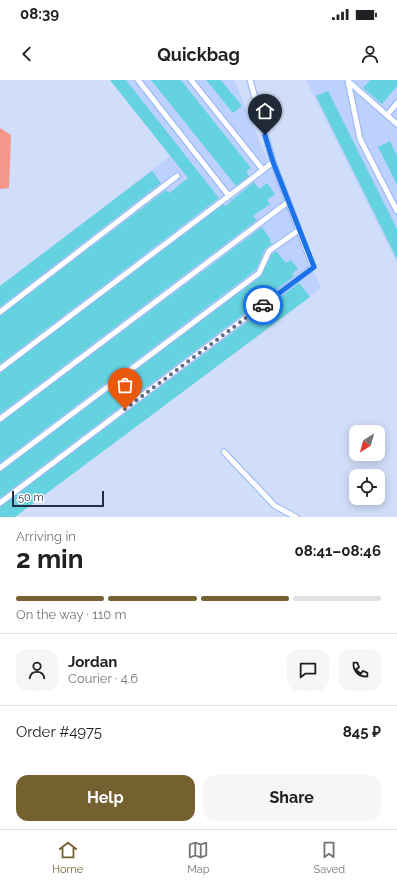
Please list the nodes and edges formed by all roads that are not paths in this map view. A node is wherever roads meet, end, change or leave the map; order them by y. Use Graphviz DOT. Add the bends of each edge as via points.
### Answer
graph roads {
  1 [pos="138,80"];
  2 [pos="191,80"];
  3 [pos="250,80"];
  4 [pos="348,80"];
  5 [pos="397,103"];
  6 [pos="387,115"];
  7 [pos="397,124"];
  8 [pos="273,162"];
  9 [pos="263,170"];
  10 [pos="177,176"];
  11 [pos="229,196"];
  12 [pos="288,202"];
  13 [pos="397,211"];
  14 [pos="299,230"];
  15 [pos="0,312"];
  16 [pos="0,369"];
  17 [pos="0,419"];
  18 [pos="224,452"];
  19 [pos="0,468"];
  20 [pos="0,503"];
  21 [pos="296,517"];
  1 -- 11 [label="lane"];
  2 -- 9 [label="lane"];
  3 -- 8 [label="lane"];
  4 -- 6 [label="lane"];
  4 -- 13 [label="lane" via="360,139"];
  5 -- 6 [label="lane"];
  6 -- 7 [label="lane"];
  8 -- 9 [label="lane"];
  8 -- 12 [label="lane"];
  9 -- 11 [label="lane"];
  10 -- 15 [label="lane"];
  11 -- 16 [label="lane"];
  12 -- 14 [label="lane"];
  12 -- 17 [label="lane"];
  14 -- 19 [label="lane" via="269,251 259,273"];
  14 -- 20 [label="lane" via="314,267"];
  18 -- 21 [label="lane" via="275,506"];
}
